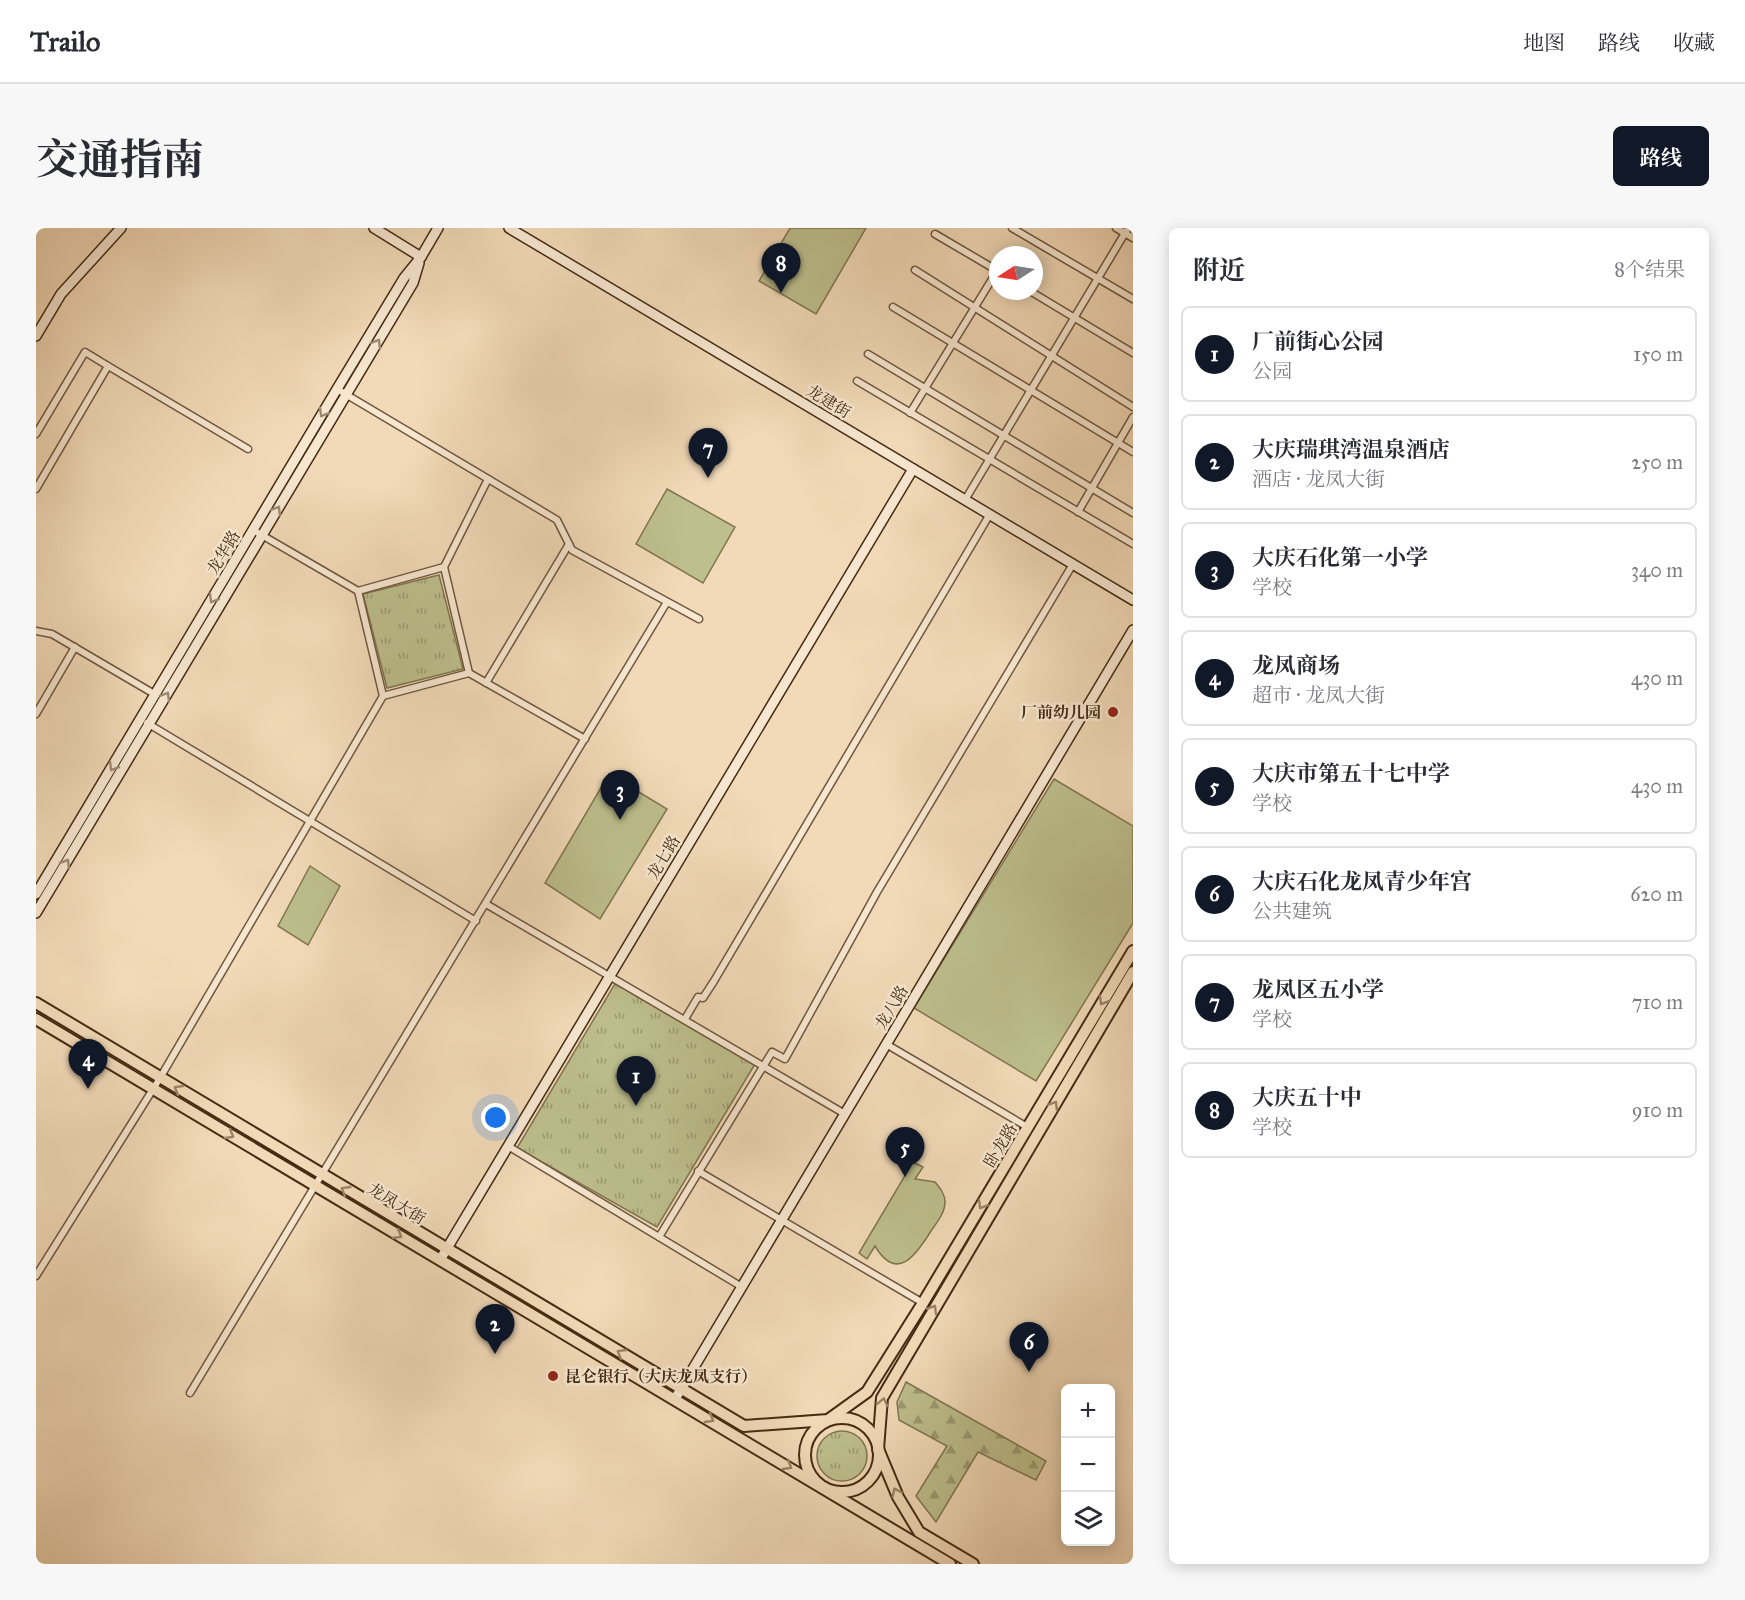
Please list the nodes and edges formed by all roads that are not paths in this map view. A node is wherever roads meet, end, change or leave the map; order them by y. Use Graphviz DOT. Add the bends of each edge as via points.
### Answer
graph roads {
  1 [pos="121,228"];
  2 [pos="374,228"];
  3 [pos="438,228"];
  4 [pos="509,228"];
  5 [pos="1012,228"];
  6 [pos="1116,228"];
  7 [pos="1127,231"];
  8 [pos="935,234"];
  9 [pos="1133,238"];
  10 [pos="421,257"];
  11 [pos="989,266"];
  12 [pos="915,270"];
  13 [pos="1099,278"];
  14 [pos="989,285"];
  15 [pos="1043,299"];
  16 [pos="1133,299"];
  17 [pos="893,307"];
  18 [pos="975,307"];
  19 [pos="1074,318"];
  20 [pos="36,336"];
  21 [pos="952,344"];
  22 [pos="1133,353"];
  23 [pos="868,354"];
  24 [pos="1052,356"];
  25 [pos="108,366"];
  26 [pos="857,381"];
  27 [pos="337,388"];
  28 [pos="925,388"];
  29 [pos="1030,392"];
  30 [pos="346,394"];
  31 [pos="1133,407"];
  32 [pos="910,413"];
  33 [pos="1133,417"];
  34 [pos="36,434"];
  35 [pos="1003,436"];
  36 [pos="1118,443"];
  37 [pos="248,449"];
  38 [pos="1133,453"];
  39 [pos="988,461"];
  40 [pos="913,468"];
  41 [pos="488,479"];
  42 [pos="1091,488"];
  43 [pos="36,489"];
  44 [pos="965,500"];
  45 [pos="1078,512"];
  46 [pos="1133,513"];
  47 [pos="990,514"];
  48 [pos="258,533"];
  49 [pos="569,544"];
  50 [pos="1133,544"];
  51 [pos="1073,564"];
  52 [pos="444,567"];
  53 [pos="358,591"];
  54 [pos="1133,600"];
  55 [pos="667,602"];
  56 [pos="699,619"];
  57 [pos="1133,630"];
  58 [pos="36,631"];
  59 [pos="75,647"];
  60 [pos="469,673"];
  61 [pos="486,683"];
  62 [pos="156,694"];
  63 [pos="383,696"];
  64 [pos="36,714"];
  65 [pos="145,722"];
  66 [pos="585,739"];
  67 [pos="310,820"];
  68 [pos="36,894"];
  69 [pos="486,904"];
  70 [pos="36,913"];
  71 [pos="476,921"];
  72 [pos="1133,951"];
  73 [pos="1133,972"];
  74 [pos="610,974"];
  75 [pos="36,1003"];
  76 [pos="36,1019"];
  77 [pos="686,1019"];
  78 [pos="886,1044"];
  79 [pos="764,1066"];
  80 [pos="159,1078"];
  81 [pos="153,1088"];
  82 [pos="845,1114"];
  83 [pos="1033,1130"];
  84 [pos="508,1146"];
  85 [pos="698,1171"];
  86 [pos="323,1176"];
  87 [pos="317,1186"];
  88 [pos="782,1220"];
  89 [pos="659,1237"];
  90 [pos="446,1250"];
  91 [pos="440,1260"];
  92 [pos="36,1276"];
  93 [pos="742,1287"];
  94 [pos="923,1304"];
  95 [pos="190,1393"];
  96 [pos="678,1394"];
  97 [pos="828,1420"];
  98 [pos="741,1430"];
  99 [pos="878,1449"];
  100 [pos="822,1486"];
  101 [pos="950,1564"];
  102 [pos="973,1564"];
  1 -- 20 [label="street" via="61,294"];
  2 -- 10 [label="street"];
  3 -- 10 [label="street, 龙华路"];
  4 -- 40 [label="street, 龙建街"];
  5 -- 13 [label="street"];
  6 -- 7 [label="street"];
  7 -- 9 [label="street"];
  7 -- 13 [label="street"];
  8 -- 11 [label="street"];
  10 -- 27 [label="street, 龙华路"];
  30 -- 10 [label="street, one-way" via="413,283"];
  12 -- 18 [label="street"];
  13 -- 16 [label="street"];
  13 -- 19 [label="street"];
  14 -- 18 [label="street"];
  15 -- 19 [label="street"];
  17 -- 21 [label="street"];
  18 -- 21 [label="street"];
  18 -- 24 [label="street"];
  19 -- 22 [label="street"];
  19 -- 24 [label="street"];
  21 -- 28 [label="street"];
  21 -- 29 [label="street"];
  23 -- 28 [label="street"];
  24 -- 29 [label="street"];
  24 -- 31 [label="street"];
  25 -- 34 [label="street" via="85,352"];
  25 -- 37 [label="street"];
  25 -- 43 [label="street"];
  26 -- 32 [label="street"];
  27 -- 30 [label="street"];
  27 -- 48 [label="street, 龙华路, one-way"];
  28 -- 32 [label="street"];
  28 -- 35 [label="street"];
  29 -- 35 [label="street"];
  29 -- 36 [label="street"];
  30 -- 41 [label="street"];
  48 -- 30 [label="street, one-way"];
  32 -- 39 [label="street"];
  33 -- 36 [label="street"];
  35 -- 39 [label="street"];
  35 -- 42 [label="street"];
  36 -- 38 [label="street"];
  36 -- 42 [label="street"];
  39 -- 44 [label="street"];
  39 -- 45 [label="street"];
  40 -- 44 [label="street, 龙建街"];
  40 -- 74 [label="street, 龙七路"];
  41 -- 49 [label="street" via="557,520"];
  41 -- 52 [label="street"];
  42 -- 45 [label="street"];
  42 -- 46 [label="street"];
  44 -- 47 [label="street, 龙建街"];
  45 -- 50 [label="street"];
  47 -- 51 [label="street, 龙建街"];
  47 -- 77 [label="street" via="720,972 703,998 698,997"];
  48 -- 53 [label="street"];
  48 -- 62 [label="street, 龙华路, one-way"];
  65 -- 48 [label="street, one-way"];
  49 -- 55 [label="street"];
  49 -- 61 [label="street"];
  51 -- 54 [label="street, 龙建街"];
  51 -- 79 [label="street" via="877,892 785,1059 772,1052"];
  52 -- 53 [label="street"];
  52 -- 60 [label="street"];
  53 -- 63 [label="street"];
  55 -- 56 [label="street"];
  55 -- 66 [label="street"];
  57 -- 78 [label="street, 龙八路"];
  58 -- 59 [label="street" via="52,634"];
  59 -- 62 [label="street"];
  59 -- 64 [label="street"];
  60 -- 61 [label="street"];
  60 -- 63 [label="street"];
  61 -- 66 [label="street"];
  62 -- 65 [label="street, 龙华路"];
  63 -- 67 [label="street"];
  65 -- 67 [label="street"];
  65 -- 68 [label="street, 龙华路, one-way"];
  70 -- 65 [label="street, one-way"];
  66 -- 69 [label="street"];
  67 -- 71 [label="street"];
  67 -- 80 [label="street"];
  69 -- 71 [label="street"];
  69 -- 74 [label="street"];
  71 -- 86 [label="street"];
  72 -- 83 [label="main road, 卧龙路, one-way"];
  83 -- 73 [label="main road, 卧龙路, one-way"];
  74 -- 77 [label="street"];
  74 -- 84 [label="street, 龙七路"];
  75 -- 80 [label="main road, 龙凤大街"];
  76 -- 81 [label="main road, 龙凤大街"];
  77 -- 79 [label="street"];
  78 -- 82 [label="street, 龙八路"];
  78 -- 83 [label="street"];
  79 -- 82 [label="street"];
  79 -- 85 [label="street"];
  80 -- 81 [label="street"];
  86 -- 80 [label="main road, 龙凤大街, one-way"];
  81 -- 87 [label="main road, 龙凤大街, one-way"];
  81 -- 92 [label="street"];
  82 -- 88 [label="street, 龙八路"];
  83 -- 94 [label="main road, 卧龙路, one-way"];
  99 -- 83 [label="main road, 卧龙路, one-way" via="882,1398"];
  84 -- 89 [label="street"];
  84 -- 90 [label="street, 龙七路"];
  85 -- 88 [label="street"];
  85 -- 89 [label="street"];
  86 -- 87 [label="street"];
  90 -- 86 [label="main road, 龙凤大街, one-way"];
  87 -- 91 [label="main road, 龙凤大街, one-way"];
  87 -- 95 [label="street"];
  88 -- 93 [label="street, 龙八路"];
  88 -- 94 [label="street"];
  89 -- 93 [label="street"];
  90 -- 91 [label="street, 龙七路"];
  96 -- 90 [label="main road, 龙凤大街, one-way"];
  91 -- 96 [label="main road, 龙凤大街"];
  93 -- 96 [label="street, 龙八路"];
  94 -- 97 [label="main road, 卧龙路" via="867,1392"];
  96 -- 98 [label="main road, 龙凤大街"];
  97 -- 98 [label="main road"];
  97 -- 99 [label="main road" via="839,1417 860,1422 875,1439"];
  97 -- 100 [label="main road" via="810,1434 806,1445 807,1469"];
  98 -- 100 [label="main road, 龙凤大街, one-way"];
  99 -- 100 [label="main road" via="876,1470 862,1486 842,1492"];
  102 -- 99 [label="main road, one-way" via="919,1532 898,1497"];
  100 -- 101 [label="main road, 龙凤大街"];
}
